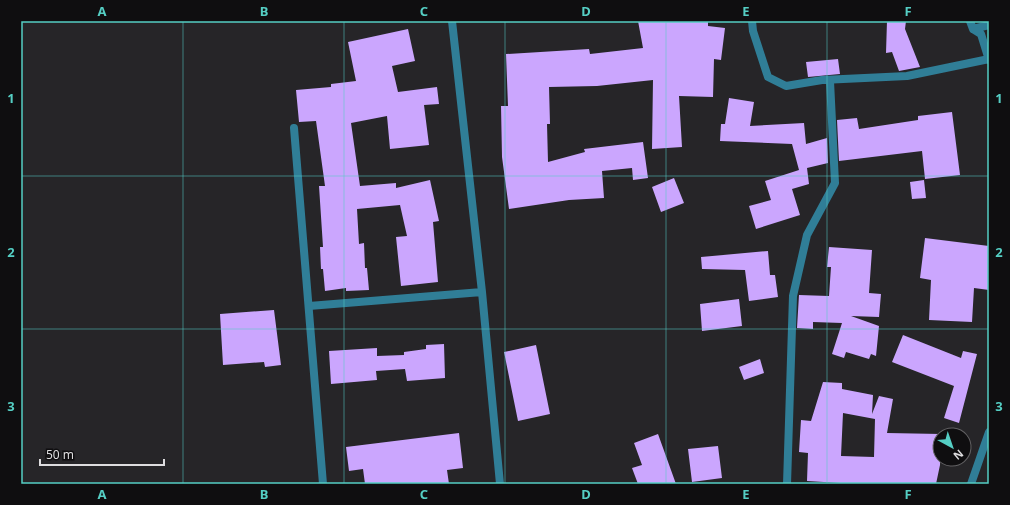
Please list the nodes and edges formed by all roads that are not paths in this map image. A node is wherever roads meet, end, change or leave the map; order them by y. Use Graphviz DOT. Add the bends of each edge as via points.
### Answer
graph roads {
  1 [pos="452,21"];
  2 [pos="752,21"];
  3 [pos="971,25"];
  4 [pos="989,25"];
  5 [pos="989,60"];
  6 [pos="830,80"];
  7 [pos="294,128"];
  8 [pos="482,292"];
  9 [pos="309,306"];
  10 [pos="989,432"];
  11 [pos="323,484"];
  12 [pos="500,484"];
  13 [pos="787,484"];
  14 [pos="971,484"];
  1 -- 8 [label="street"];
  2 -- 6 [label="street" via="768,77 786,86"];
  3 -- 4 [label="street"];
  3 -- 5 [label="street" via="981,34"];
  5 -- 6 [label="street" via="907,76"];
  6 -- 13 [label="street" via="835,183 807,235 793,296"];
  7 -- 9 [label="street"];
  8 -- 9 [label="street"];
  8 -- 12 [label="street"];
  9 -- 11 [label="street"];
  10 -- 14 [label="street"];
}
